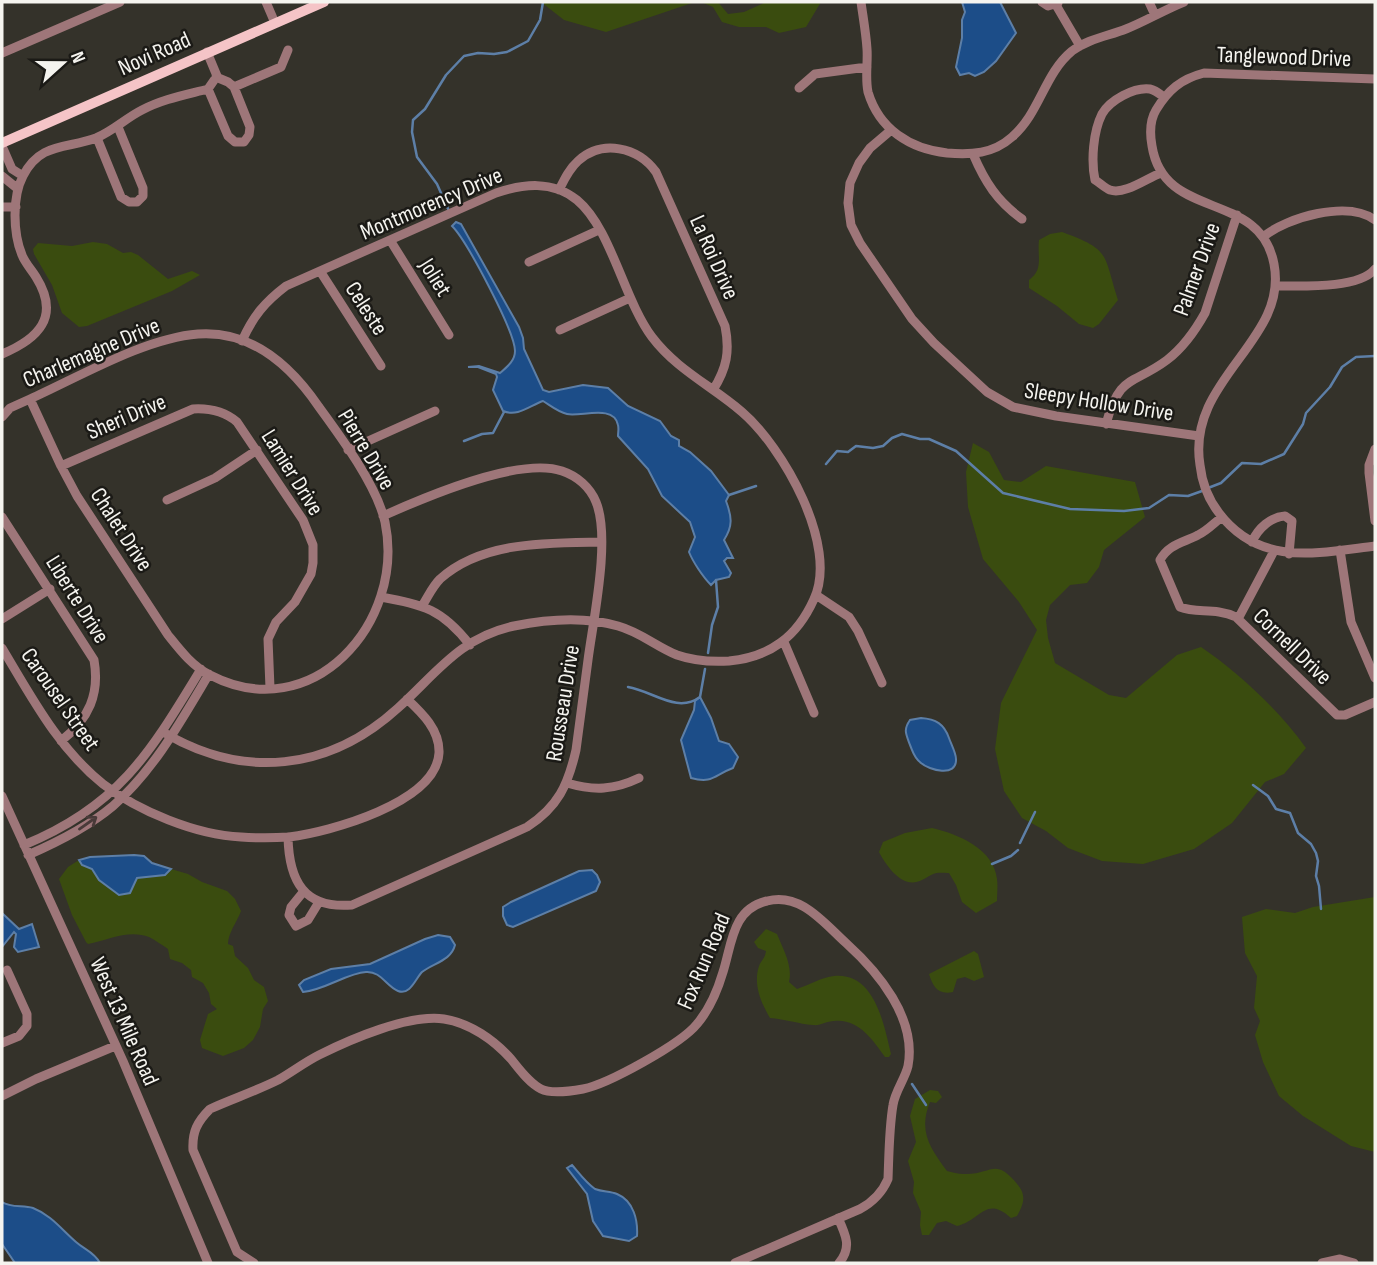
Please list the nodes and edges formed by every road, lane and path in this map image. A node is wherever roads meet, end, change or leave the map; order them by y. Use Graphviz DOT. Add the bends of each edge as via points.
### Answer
graph roads {
  1 [pos="120,2"];
  2 [pos="266,2"];
  3 [pos="324,2"];
  4 [pos="861,2"];
  5 [pos="1042,2"];
  6 [pos="1149,2"];
  7 [pos="1184,2"];
  8 [pos="1058,4"];
  9 [pos="1155,15"];
  10 [pos="275,23"];
  11 [pos="1080,46"];
  12 [pos="288,51"];
  13 [pos="207,52"];
  14 [pos="2,53"];
  15 [pos="867,67"];
  16 [pos="216,77"];
  17 [pos="1375,79"];
  18 [pos="234,87"];
  19 [pos="799,88"];
  20 [pos="208,89"];
  21 [pos="1164,97"];
  22 [pos="118,127"];
  23 [pos="891,131"];
  24 [pos="97,138"];
  25 [pos="635,140"];
  26 [pos="2,144"];
  27 [pos="631,151"];
  28 [pos="973,154"];
  29 [pos="1161,173"];
  30 [pos="2,176"];
  31 [pos="23,176"];
  32 [pos="18,189"];
  33 [pos="559,190"];
  34 [pos="2,207"];
  35 [pos="16,207"];
  36 [pos="1237,215"];
  37 [pos="1022,219"];
  38 [pos="1375,220"];
  39 [pos="599,230"];
  40 [pos="1263,237"];
  41 [pos="390,240"];
  42 [pos="528,262"];
  43 [pos="1375,269"];
  44 [pos="320,271"];
  45 [pos="1277,286"];
  46 [pos="630,298"];
  47 [pos="560,330"];
  48 [pos="449,335"];
  49 [pos="242,341"];
  50 [pos="2,354"];
  51 [pos="381,366"];
  52 [pos="713,390"];
  53 [pos="30,399"];
  54 [pos="209,409"];
  55 [pos="435,411"];
  56 [pos="2,417"];
  57 [pos="1106,424"];
  58 [pos="1199,436"];
  59 [pos="1375,449"];
  60 [pos="257,450"];
  61 [pos="348,450"];
  62 [pos="61,466"];
  63 [pos="167,500"];
  64 [pos="383,516"];
  65 [pos="2,517"];
  66 [pos="1222,517"];
  67 [pos="1375,521"];
  68 [pos="601,542"];
  69 [pos="1252,542"];
  70 [pos="1375,546"];
  71 [pos="1340,550"];
  72 [pos="1274,551"];
  73 [pos="1289,554"];
  74 [pos="50,589"];
  75 [pos="817,595"];
  76 [pos="381,597"];
  77 [pos="422,606"];
  78 [pos="2,619"];
  79 [pos="1238,619"];
  80 [pos="594,621"];
  81 [pos="784,642"];
  82 [pos="470,645"];
  83 [pos="2,648"];
  84 [pos="205,672"];
  85 [pos="1375,678"];
  86 [pos="883,683"];
  87 [pos="270,688"];
  88 [pos="407,699"];
  89 [pos="1375,702"];
  90 [pos="814,713"];
  91 [pos="167,734"];
  92 [pos="61,741"];
  93 [pos="639,778"];
  94 [pos="567,783"];
  95 [pos="118,793"];
  96 [pos="2,796"];
  97 [pos="288,837"];
  98 [pos="24,845"];
  99 [pos="29,855"];
  100 [pos="304,891"];
  101 [pos="319,902"];
  102 [pos="7,970"];
  103 [pos="2,1043"];
  104 [pos="116,1046"];
  105 [pos="2,1096"];
  106 [pos="838,1218"];
  107 [pos="208,1263"];
  108 [pos="254,1263"];
  109 [pos="735,1263"];
  110 [pos="839,1263"];
  111 [pos="1322,1263"];
  112 [pos="1354,1263"];
  1 -- 14 [label="street"];
  2 -- 10 [label="street"];
  3 -- 10 [label="main road, Novi Road"];
  4 -- 15 [label="street"];
  5 -- 8 [label="street"];
  6 -- 9 [label="street"];
  7 -- 9 [label="street"];
  8 -- 11 [label="street"];
  9 -- 11 [label="street"];
  10 -- 13 [label="main road, Novi Road"];
  11 -- 28 [label="street" via="1058,64 1032,114 1012,137 989,151"];
  12 -- 18 [label="street" via="281,67"];
  13 -- 16 [label="street"];
  13 -- 26 [label="main road, Novi Road"];
  15 -- 19 [label="street" via="815,74"];
  15 -- 23 [label="street" via="868,91"];
  16 -- 18 [label="street"];
  16 -- 20 [label="street"];
  17 -- 21 [label="street, Tanglewood Drive" via="1204,73 1186,78"];
  18 -- 20 [label="street" via="250,127 247,139 239,143 228,136"];
  20 -- 22 [label="street" via="168,99"];
  21 -- 29 [label="street" via="1153,114 1150,136"];
  21 -- 29 [label="street" via="1142,89 1110,104 1100,122 1092,167 1095,180 1109,190"];
  22 -- 24 [label="street"];
  22 -- 24 [label="street" via="143,188 137,202 121,197"];
  23 -- 28 [label="street" via="920,147"];
  23 -- 57 [label="street, Sleepy Hollow Drive" via="859,163 848,203 860,243 912,319 959,368 1001,401"];
  24 -- 31 [label="street" via="44,152"];
  25 -- 27 [label="street"];
  26 -- 31 [label="street" via="12,169"];
  27 -- 33 [label="street" via="608,148 592,152 578,161"];
  27 -- 52 [label="street, La Roi Drive" via="656,172 725,326 727,364"];
  28 -- 37 [label="street" via="978,170 1000,201"];
  29 -- 36 [label="street" via="1192,199"];
  30 -- 32 [label="street"];
  31 -- 32 [label="street"];
  32 -- 35 [label="street"];
  33 -- 39 [label="street" via="578,200"];
  33 -- 41 [label="street, Montmorency Drive" via="515,187"];
  34 -- 35 [label="street"];
  35 -- 50 [label="street" via="21,253 44,295 47,316 32,338"];
  36 -- 40 [label="street"];
  36 -- 57 [label="street, Palmer Drive" via="1198,326 1169,359 1124,385 1112,402"];
  38 -- 40 [label="street" via="1361,214 1324,213 1287,223"];
  39 -- 42 [label="street"];
  39 -- 46 [label="street"];
  40 -- 45 [label="street"];
  41 -- 44 [label="street, Montmorency Drive"];
  41 -- 48 [label="street, Joliet"];
  43 -- 45 [label="street" via="1354,281"];
  44 -- 49 [label="street, Montmorency Drive" via="271,297"];
  44 -- 51 [label="street, Celeste"];
  45 -- 58 [label="street" via="1255,335 1205,409"];
  46 -- 47 [label="street"];
  46 -- 52 [label="street" via="670,359"];
  49 -- 53 [label="street, Charlemagne Drive" via="200,334 174,338 139,349"];
  49 -- 61 [label="street, Pierre Drive" via="280,360 297,377"];
  52 -- 75 [label="street" via="753,423 789,472 821,556"];
  53 -- 56 [label="street, Charlemagne Drive"];
  53 -- 62 [label="street, Chalet Drive"];
  54 -- 60 [label="street, Lamier Drive" via="227,414"];
  54 -- 62 [label="street, Sheri Drive" via="177,414"];
  55 -- 61 [label="street"];
  57 -- 58 [label="street, Sleepy Hollow Drive"];
  58 -- 66 [label="street" via="1202,482"];
  59 -- 67 [label="street" via="1369,473"];
  60 -- 63 [label="street" via="215,478"];
  60 -- 87 [label="street, Lamier Drive" via="303,520 314,553 311,574 268,639"];
  61 -- 64 [label="street, Pierre Drive"];
  62 -- 84 [label="street, Chalet Drive" via="168,635"];
  64 -- 68 [label="street, Rousseau Drive" via="470,481 541,468 560,470 583,483 596,500"];
  64 -- 76 [label="street, Pierre Drive" via="387,551"];
  65 -- 74 [label="street, Liberte Drive"];
  66 -- 69 [label="street"];
  66 -- 79 [label="street, Cornell Drive" via="1200,535 1165,551 1160,560 1180,607 1217,610"];
  68 -- 77 [label="street" via="537,544 474,558 440,579"];
  68 -- 80 [label="street, Rousseau Drive"];
  69 -- 72 [label="street"];
  69 -- 73 [label="street" via="1265,524 1286,516 1292,520"];
  70 -- 71 [label="street"];
  71 -- 73 [label="street"];
  71 -- 85 [label="street, Cornell Drive" via="1351,622"];
  72 -- 73 [label="street"];
  72 -- 79 [label="street"];
  74 -- 78 [label="street"];
  74 -- 92 [label="street, Liberte Drive" via="91,654 97,679 89,709"];
  75 -- 81 [label="street"];
  75 -- 86 [label="street" via="853,624"];
  76 -- 77 [label="street"];
  76 -- 87 [label="street, Pierre Drive" via="359,640 330,668 308,681"];
  77 -- 82 [label="street" via="454,625"];
  79 -- 89 [label="street, Cornell Drive" via="1337,715"];
  80 -- 81 [label="street" via="626,629 672,653 697,660 748,659"];
  80 -- 82 [label="street" via="541,620 506,628"];
  80 -- 94 [label="street, Rousseau Drive"];
  81 -- 90 [label="street"];
  82 -- 88 [label="street" via="440,665"];
  83 -- 92 [label="street, Carousel Street"];
  84 -- 87 [label="street, Pierre Drive" via="229,683"];
  84 -- 91 [label="street"];
  88 -- 91 [label="street" via="360,738 326,753 289,761 263,764 215,756"];
  88 -- 97 [label="street, Carousel Street" via="435,735 439,752 429,776 393,804 357,821"];
  91 -- 95 [label="street"];
  92 -- 95 [label="street, Carousel Street"];
  93 -- 94 [label="street" via="607,789"];
  94 -- 101 [label="street, Rousseau Drive" via="554,804 527,827 352,905"];
  95 -- 97 [label="street, Carousel Street" via="157,815 205,831 239,837"];
  95 -- 98 [label="street"];
  99 -- 95 [label="street, one-way" via="83,828"];
  96 -- 98 [label="street, West 13 Mile Road"];
  97 -- 100 [label="street" via="290,866"];
  98 -- 99 [label="street, West 13 Mile Road"];
  99 -- 104 [label="street, West 13 Mile Road"];
  100 -- 101 [label="street"];
  100 -- 101 [label="street" via="289,915 296,926 309,920"];
  102 -- 103 [label="street" via="26,1014 26,1026 19,1036"];
  104 -- 105 [label="street"];
  104 -- 107 [label="street, West 13 Mile Road"];
  106 -- 108 [label="street, Fox Run Road" via="871,1203 888,1179 893,1104 908,1067 907,1033 883,981 864,960 801,904 780,897 747,910 736,925 719,984 697,1024 659,1053 584,1089 542,1090 507,1054 468,1026 426,1018 400,1023 318,1055 277,1080 210,1110 192,1134 193,1150 237,1252"];
  106 -- 109 [label="street, Fox Run Road"];
  106 -- 110 [label="street" via="848,1243"];
  111 -- 112 [label="street" via="1340,1259"];
}
